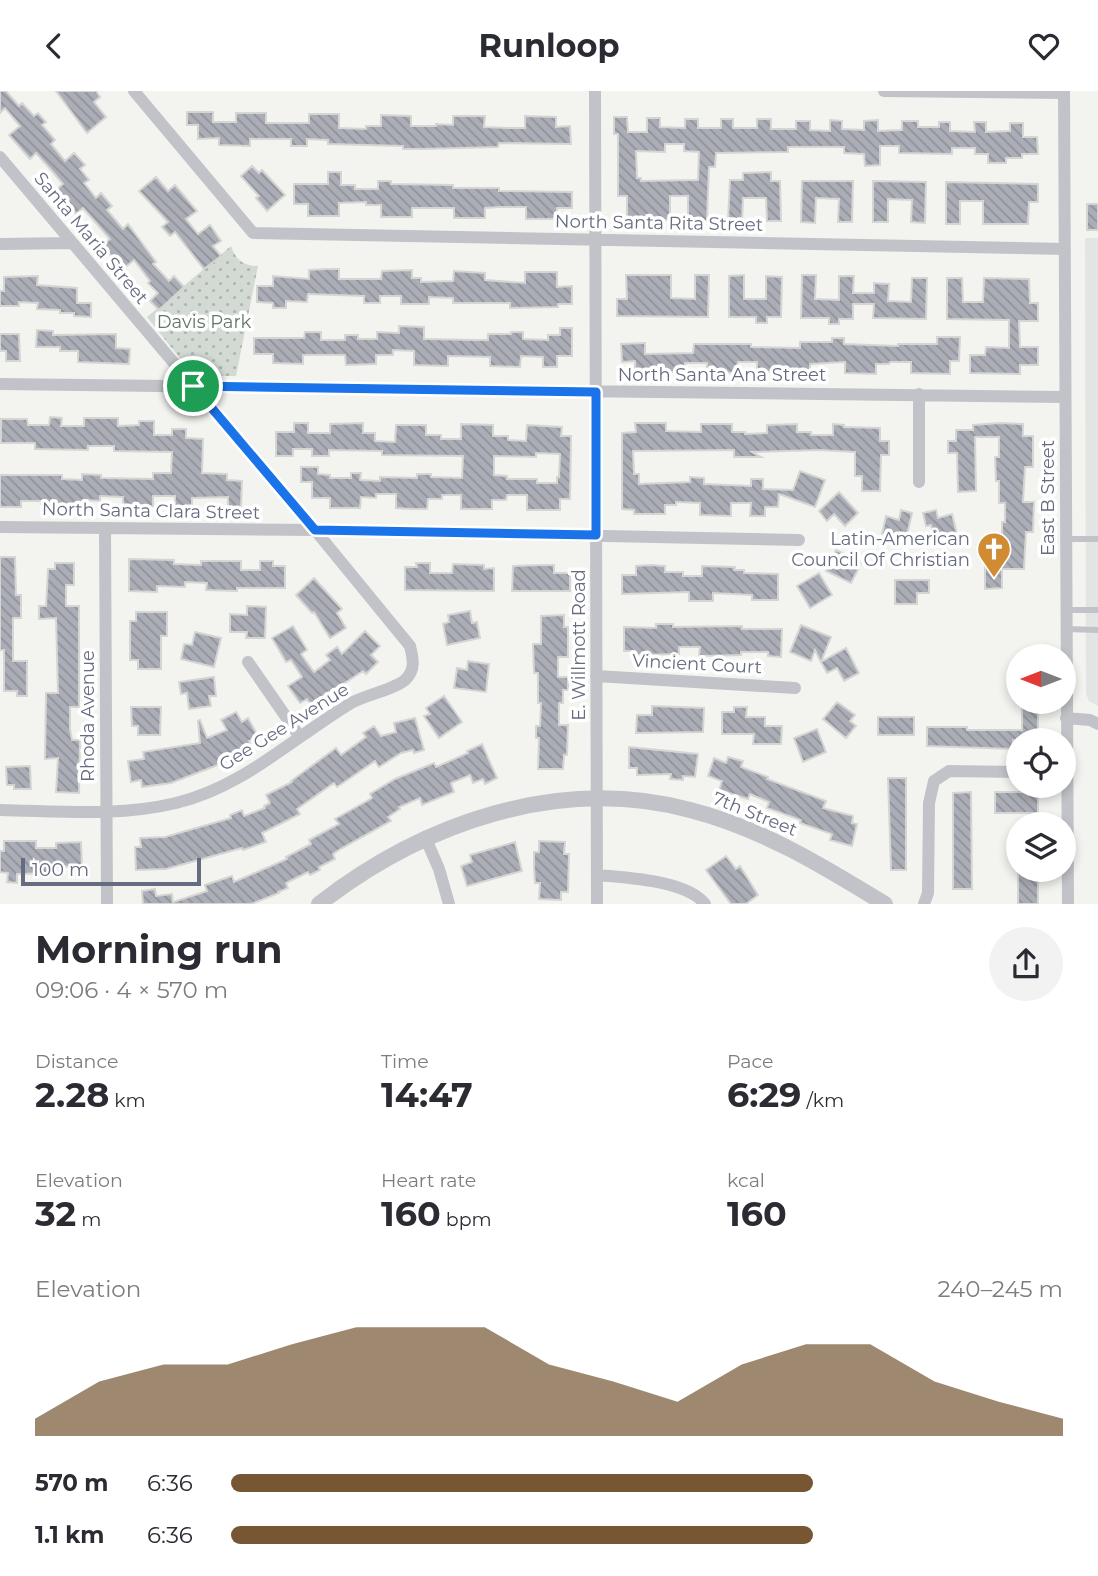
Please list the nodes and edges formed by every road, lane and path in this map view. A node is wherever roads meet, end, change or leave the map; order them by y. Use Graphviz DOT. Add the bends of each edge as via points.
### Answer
graph roads {
  1 [pos="134,91"];
  2 [pos="595,91"];
  3 [pos="884,91"];
  4 [pos="1064,92"];
  5 [pos="0,157"];
  6 [pos="595,239"];
  7 [pos="72,243"];
  8 [pos="0,244"];
  9 [pos="1065,249"];
  10 [pos="0,384"];
  11 [pos="193,386"];
  12 [pos="596,392"];
  13 [pos="919,394"];
  14 [pos="1065,397"];
  15 [pos="919,482"];
  16 [pos="0,527"];
  17 [pos="105,528"];
  18 [pos="315,530"];
  19 [pos="596,535"];
  20 [pos="1066,539"];
  21 [pos="1098,539"];
  22 [pos="799,540"];
  23 [pos="1067,610"];
  24 [pos="1098,610"];
  25 [pos="1068,629"];
  26 [pos="1098,630"];
  27 [pos="248,662"];
  28 [pos="413,669"];
  29 [pos="596,676"];
  30 [pos="795,688"];
  31 [pos="1066,718"];
  32 [pos="1098,724"];
  33 [pos="1066,728"];
  34 [pos="299,737"];
  35 [pos="1006,772"];
  36 [pos="597,798"];
  37 [pos="1066,798"];
  38 [pos="0,810"];
  39 [pos="106,812"];
  40 [pos="426,839"];
  41 [pos="597,875"];
  42 [pos="701,902"];
  43 [pos="107,904"];
  44 [pos="319,904"];
  45 [pos="449,904"];
  46 [pos="597,904"];
  47 [pos="885,904"];
  48 [pos="924,904"];
  49 [pos="1068,904"];
  1 -- 6 [label="street, North Santa Rita Street" via="253,233"];
  2 -- 6 [label="street, E. Willmott Road"];
  3 -- 4 [label="street"];
  4 -- 9 [label="street, East B Street"];
  5 -- 7 [label="street, Santa Maria Street"];
  6 -- 9 [label="street, North Santa Rita Street"];
  6 -- 12 [label="street, E. Willmott Road"];
  7 -- 8 [label="street"];
  7 -- 11 [label="street, Santa Maria Street"];
  9 -- 14 [label="street, East B Street"];
  10 -- 11 [label="street, North Santa Ana Street"];
  11 -- 12 [label="street, North Santa Ana Street"];
  11 -- 18 [label="street, Santa Maria Street"];
  12 -- 13 [label="street, North Santa Ana Street"];
  12 -- 19 [label="street, E. Willmott Road"];
  13 -- 14 [label="street, North Santa Ana Street"];
  13 -- 15 [label="street"];
  14 -- 20 [label="street, East B Street"];
  16 -- 17 [label="street, North Santa Clara Street"];
  17 -- 18 [label="street, North Santa Clara Street"];
  17 -- 39 [label="street, Rhoda Avenue"];
  18 -- 19 [label="street, North Santa Clara Street"];
  18 -- 28 [label="street, Santa Maria Street" via="410,646"];
  19 -- 22 [label="street, North Santa Clara Street"];
  19 -- 29 [label="street, E. Willmott Road"];
  20 -- 21 [label="lane"];
  20 -- 23 [label="street, East B Street"];
  23 -- 24 [label="lane"];
  23 -- 25 [label="street, East B Street"];
  25 -- 26 [label="lane"];
  25 -- 31 [label="street, East B Street"];
  27 -- 34 [label="street"];
  28 -- 34 [label="street, Gee Gee Avenue" via="396,686 359,699"];
  29 -- 30 [label="street, Vincient Court"];
  29 -- 36 [label="street, E. Willmott Road"];
  31 -- 32 [label="street"];
  31 -- 33 [label="street, East B Street"];
  34 -- 39 [label="street, Gee Gee Avenue" via="254,771 218,788 179,803"];
  35 -- 48 [label="street" via="949,771 934,781"];
  36 -- 40 [label="street, 7th Street" via="509,809"];
  36 -- 41 [label="street, E. Willmott Road"];
  36 -- 47 [label="street, 7th Street" via="679,807 743,827 814,860"];
  37 -- 49 [label="street, East B Street"];
  38 -- 39 [label="street, Gee Gee Avenue"];
  39 -- 43 [label="street, Rhoda Avenue"];
  40 -- 44 [label="street, 7th Street"];
  40 -- 45 [label="street"];
  41 -- 42 [label="street" via="684,889"];
  41 -- 46 [label="street, E. Willmott Road"];
}
